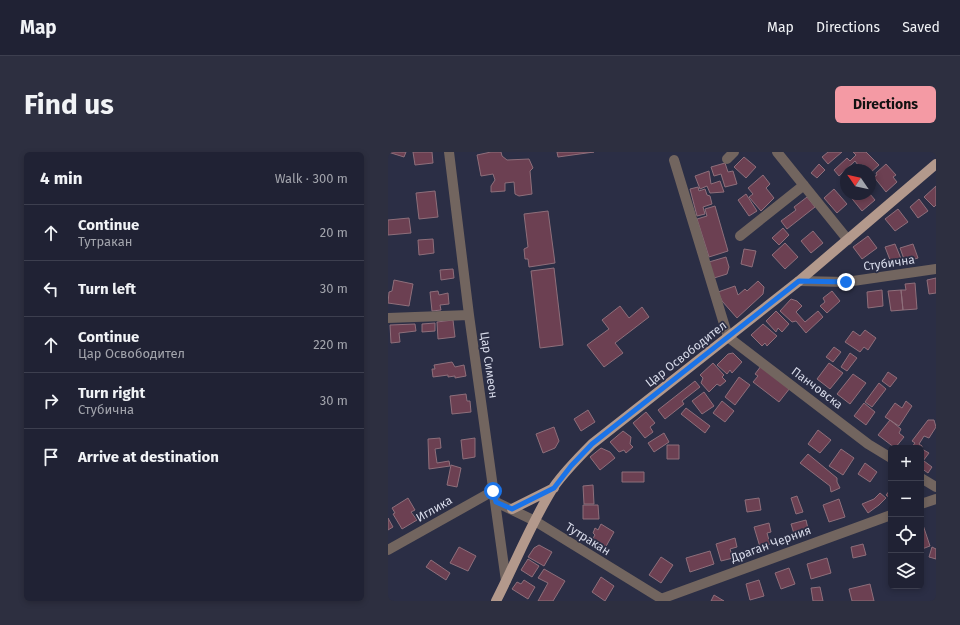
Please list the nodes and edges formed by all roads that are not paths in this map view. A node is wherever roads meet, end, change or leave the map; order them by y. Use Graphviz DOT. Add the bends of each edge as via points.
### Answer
graph roads {
  1 [pos="448,152"];
  2 [pos="777,152"];
  3 [pos="674,160"];
  4 [pos="936,164"];
  5 [pos="804,185"];
  6 [pos="740,236"];
  7 [pos="848,240"];
  8 [pos="936,269"];
  9 [pos="799,281"];
  10 [pos="469,315"];
  11 [pos="388,318"];
  12 [pos="728,337"];
  13 [pos="888,456"];
  14 [pos="924,480"];
  15 [pos="936,487"];
  16 [pos="554,488"];
  17 [pos="493,491"];
  18 [pos="936,499"];
  19 [pos="496,502"];
  20 [pos="924,503"];
  21 [pos="512,509"];
  22 [pos="888,516"];
  23 [pos="535,521"];
  24 [pos="388,550"];
  25 [pos="506,581"];
  26 [pos="663,600"];
  27 [pos="496,601"];
  1 -- 10 [label="street, Цар Симеон"];
  2 -- 5 [label="street"];
  3 -- 12 [label="street"];
  4 -- 7 [label="main road, Цар Освободител"];
  5 -- 6 [label="street"];
  5 -- 7 [label="street"];
  7 -- 9 [label="main road, Цар Освободител"];
  8 -- 9 [label="street, Стубична" via="846,282"];
  9 -- 12 [label="main road, Цар Освободител"];
  10 -- 11 [label="street"];
  10 -- 17 [label="street, Цар Симеон"];
  12 -- 13 [label="street, Панчовска" via="868,444"];
  12 -- 16 [label="main road, Цар Освободител" via="592,444"];
  14 -- 15 [label="street"];
  16 -- 21 [label="main road"];
  16 -- 23 [label="main road, Цар Освободител"];
  17 -- 19 [label="street, Цар Симеон"];
  17 -- 24 [label="street, Иглика"];
  18 -- 20 [label="street"];
  19 -- 21 [label="street, Тутракан"];
  19 -- 25 [label="street, Цар Симеон"];
  21 -- 23 [label="street, Тутракан"];
  22 -- 26 [label="street, Драган Черния"];
  23 -- 25 [label="main road, Цар Освободител"];
  23 -- 26 [label="street, Тутракан"];
  25 -- 27 [label="main road, Цар Освободител"];
}
